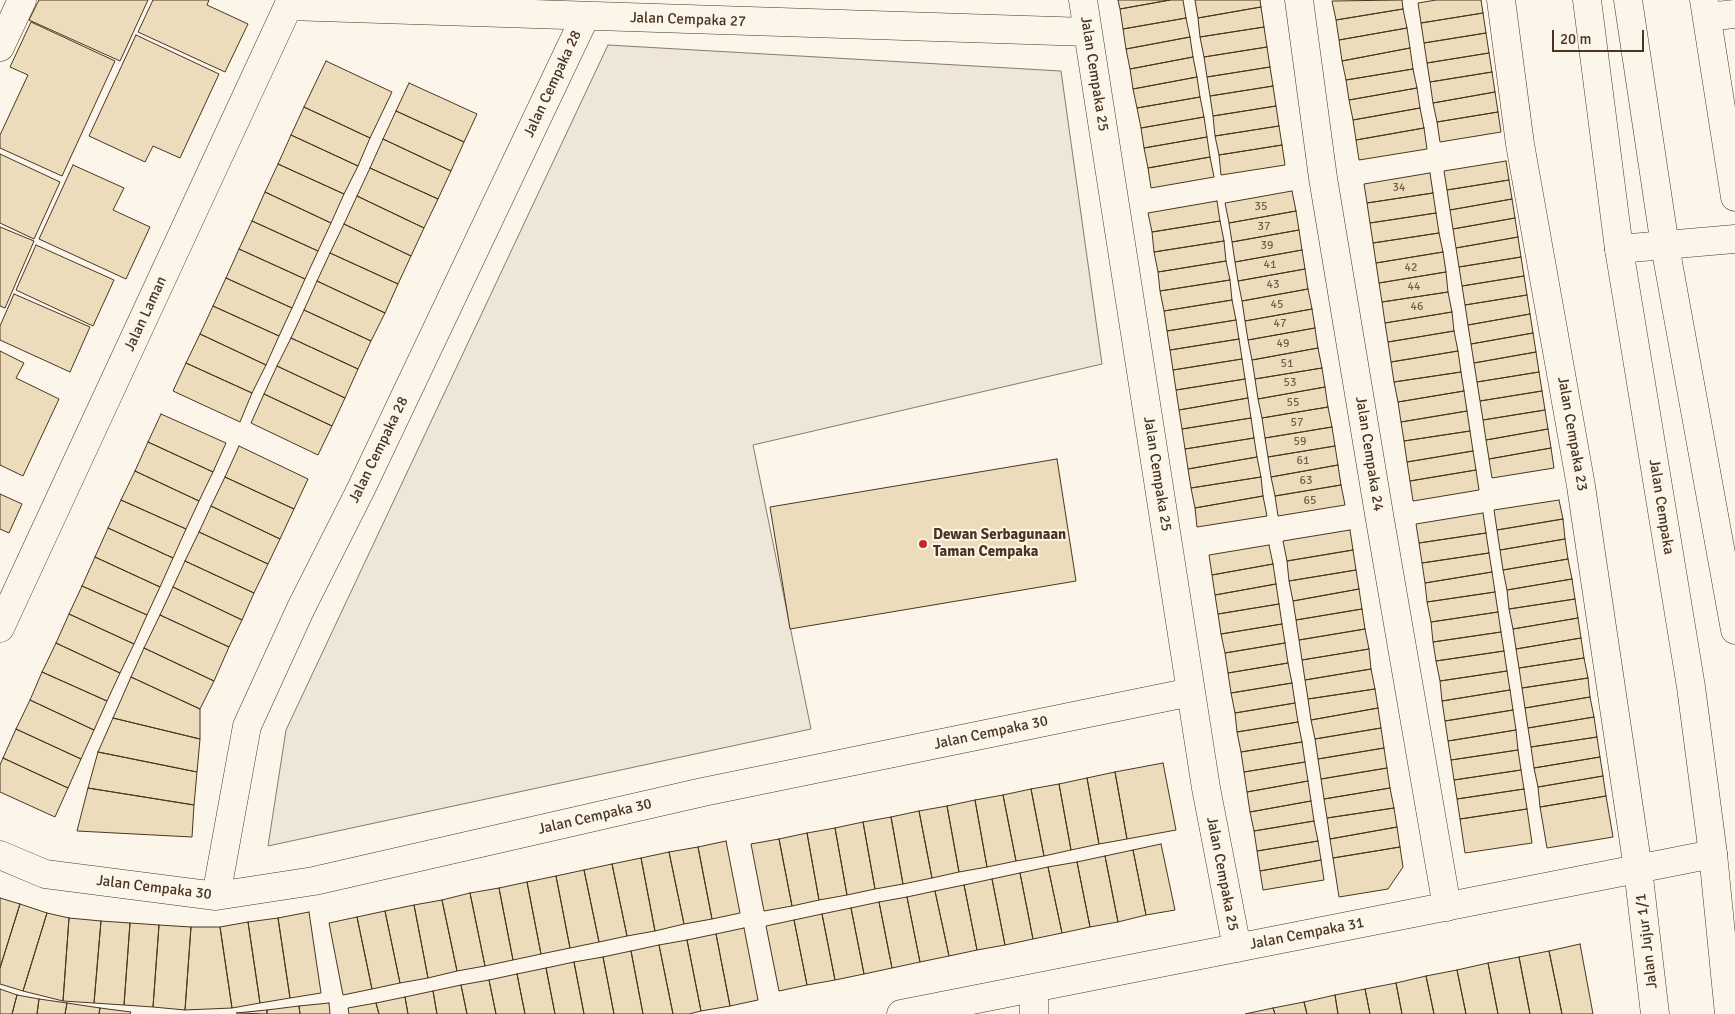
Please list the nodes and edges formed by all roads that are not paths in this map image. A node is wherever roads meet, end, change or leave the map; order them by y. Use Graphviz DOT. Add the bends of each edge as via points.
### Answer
graph roads {
  1 [pos="22,0"];
  2 [pos="1083,0"];
  3 [pos="1299,0"];
  4 [pos="1501,0"];
  5 [pos="1587,0"];
  6 [pos="1628,0"];
  7 [pos="290,3"];
  8 [pos="1706,8"];
  9 [pos="1735,14"];
  10 [pos="585,17"];
  11 [pos="1088,32"];
  12 [pos="0,47"];
  13 [pos="1735,197"];
  14 [pos="1735,239"];
  15 [pos="1665,246"];
  16 [pos="1619,249"];
  17 [pos="0,628"];
  18 [pos="1735,630"];
  19 [pos="1191,692"];
  20 [pos="1712,854"];
  21 [pos="0,855"];
  22 [pos="1638,868"];
  23 [pos="216,896"];
  24 [pos="1447,906"];
  25 [pos="1237,948"];
  26 [pos="1034,1001"];
  27 [pos="901,1014"];
  28 [pos="1655,1014"];
  29 [pos="1729,1014"];
  1 -- 12 [label="street"];
  2 -- 11 [label="street, Jalan Cempaka 25"];
  3 -- 24 [label="street, Jalan Cempaka 24" via="1323,178"];
  4 -- 22 [label="street, Jalan Cempaka 23" via="1520,144 1581,486"];
  5 -- 16 [label="street, Jalan Cempaka"];
  6 -- 15 [label="street"];
  7 -- 10 [label="street, Jalan Cempaka 27"];
  7 -- 17 [label="street, Jalan Laman"];
  8 -- 9 [label="street"];
  8 -- 13 [label="street"];
  10 -- 11 [label="street, Jalan Cempaka 27"];
  10 -- 23 [label="street, Jalan Cempaka 28" via="361,489 301,608 248,726"];
  11 -- 19 [label="street, Jalan Cempaka 25"];
  14 -- 15 [label="street"];
  15 -- 16 [label="street"];
  15 -- 18 [label="street"];
  16 -- 20 [label="street, Jalan Cempaka" via="1691,687"];
  19 -- 23 [label="street, Jalan Cempaka 30" via="702,792 314,881"];
  19 -- 25 [label="street, Jalan Cempaka 25"];
  20 -- 22 [label="street, Jalan Cempaka 31"];
  20 -- 29 [label="street, Jalan Cempaka"];
  21 -- 23 [label="street, Jalan Cempaka 30" via="45,874"];
  22 -- 24 [label="street, Jalan Cempaka 31"];
  22 -- 28 [label="street, Jalan Jujur 1/1"];
  24 -- 25 [label="street, Jalan Cempaka 31"];
  25 -- 26 [label="street, Jalan Cempaka 31"];
  26 -- 27 [label="street, Jalan Cempaka 31"];
}
